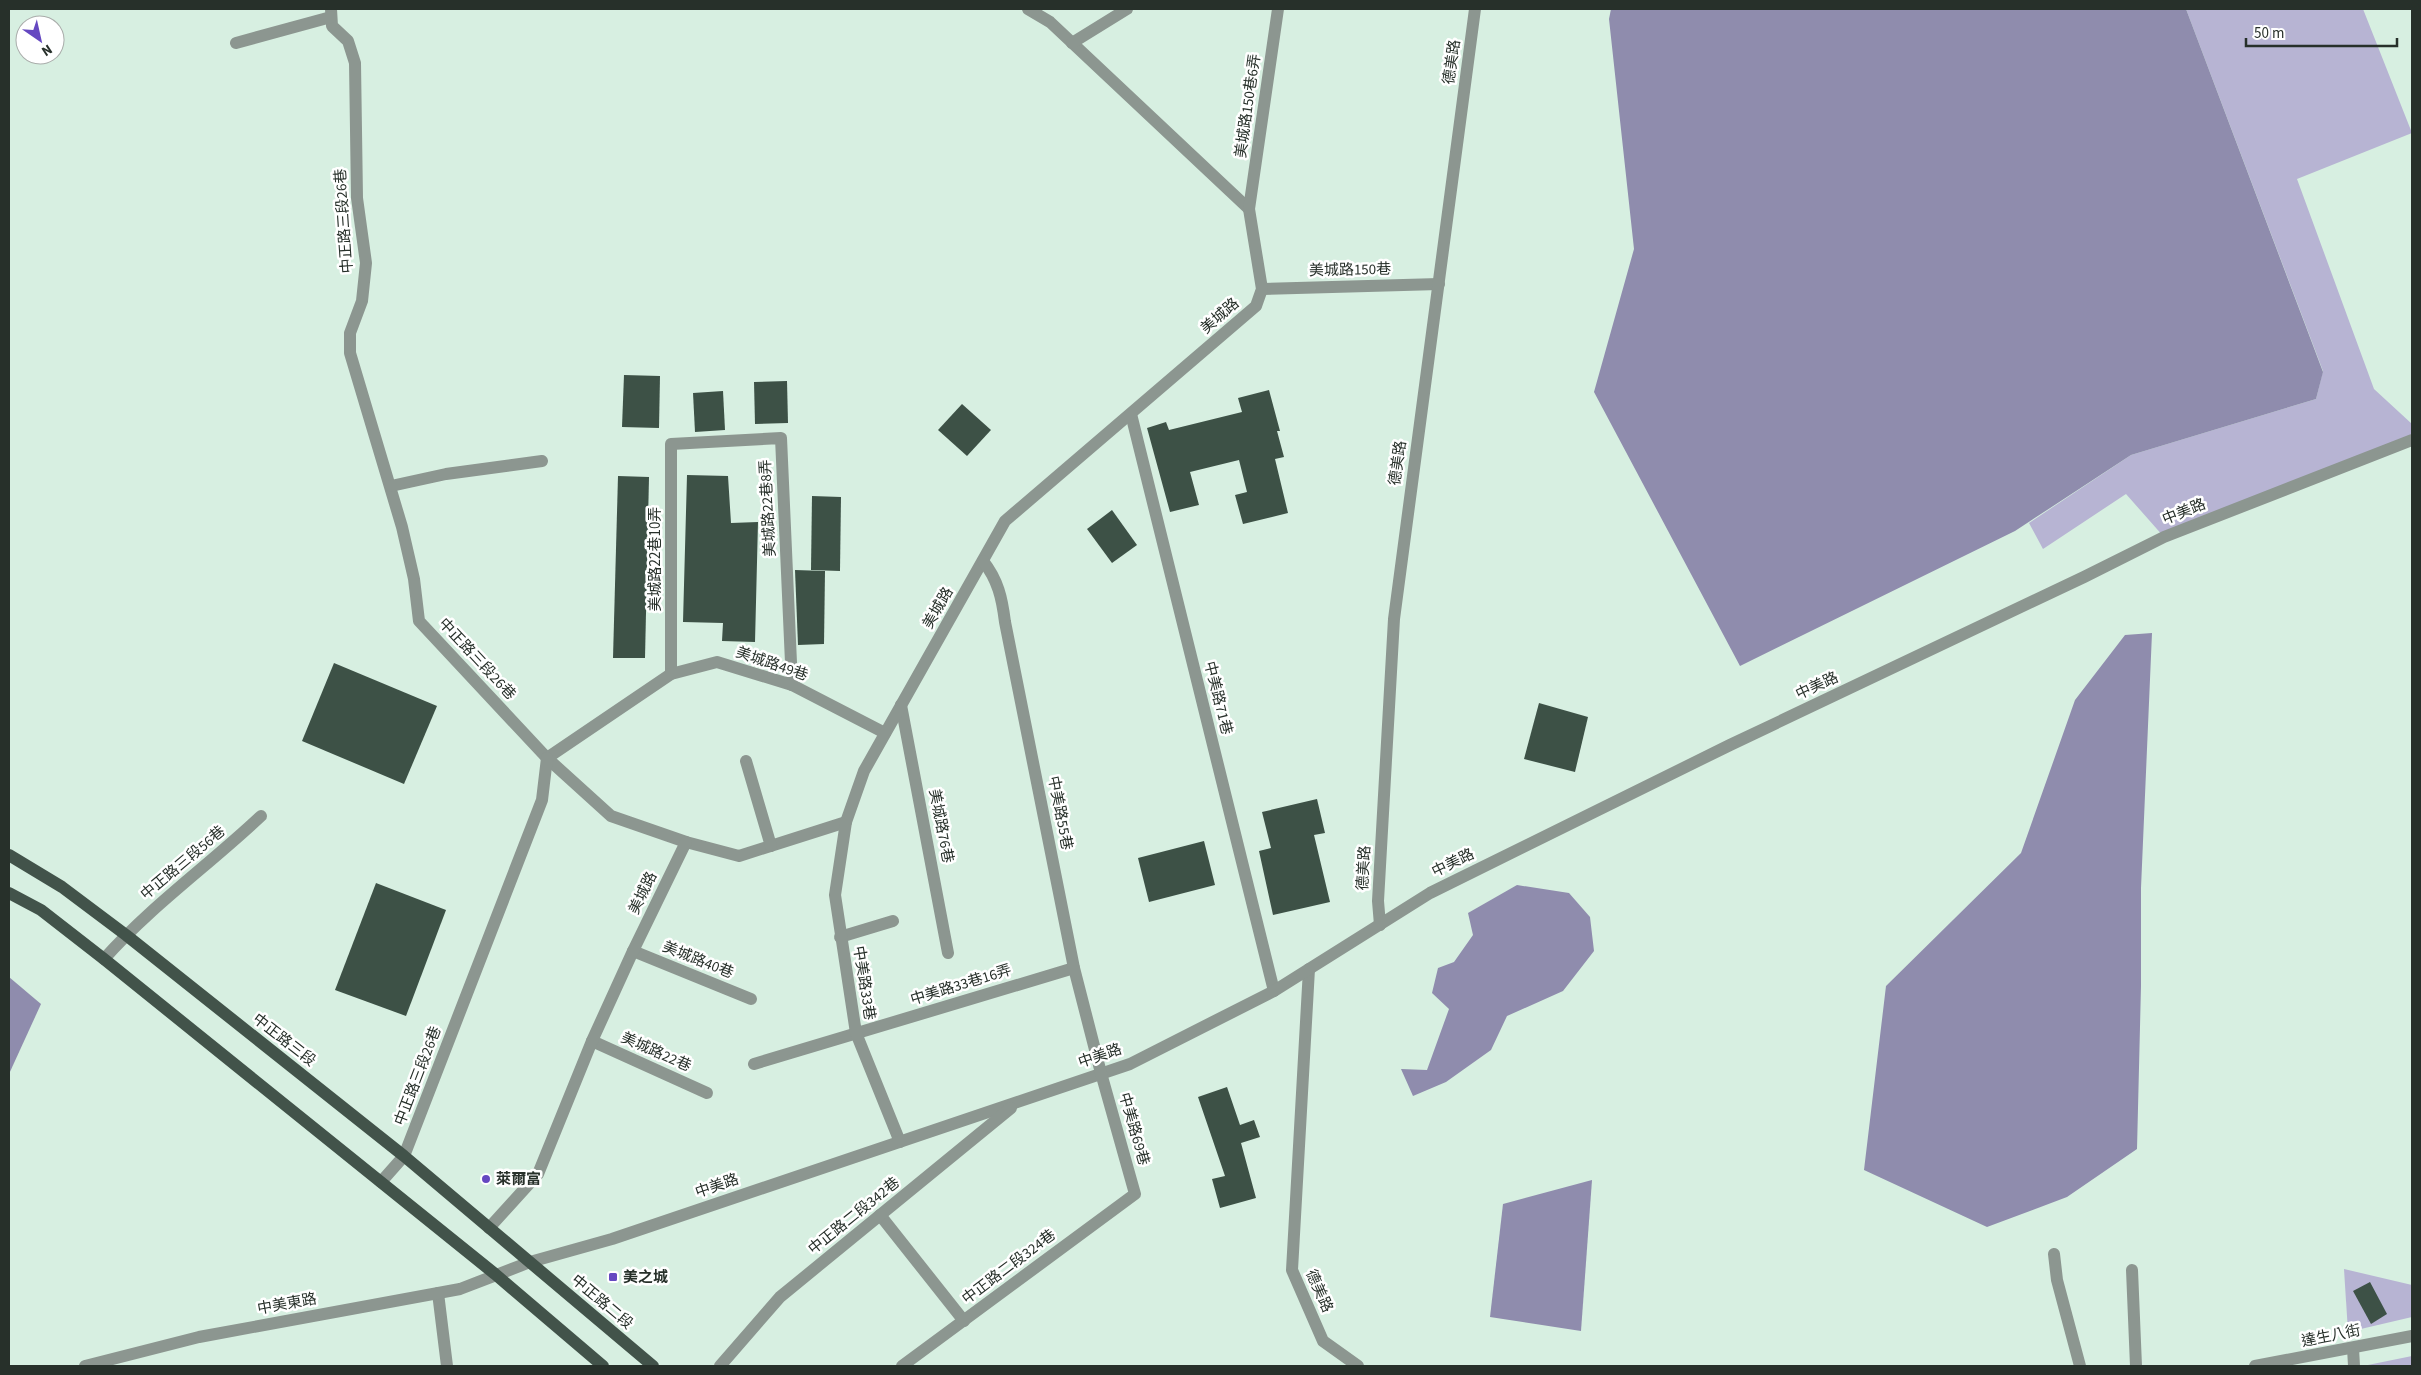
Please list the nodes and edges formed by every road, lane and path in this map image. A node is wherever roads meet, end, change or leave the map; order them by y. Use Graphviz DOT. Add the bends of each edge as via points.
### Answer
graph roads {
  1 [pos="1028,9"];
  2 [pos="1127,9"];
  3 [pos="1278,9"];
  4 [pos="1475,9"];
  5 [pos="331,13"];
  6 [pos="236,43"];
  7 [pos="1072,43"];
  8 [pos="1249,209"];
  9 [pos="1439,284"];
  10 [pos="1262,288"];
  11 [pos="1131,414"];
  12 [pos="2412,440"];
  13 [pos="671,444"];
  14 [pos="542,461"];
  15 [pos="390,486"];
  16 [pos="983,561"];
  17 [pos="671,674"];
  18 [pos="792,685"];
  19 [pos="901,705"];
  20 [pos="885,733"];
  21 [pos="547,758"];
  22 [pos="746,761"];
  23 [pos="261,816"];
  24 [pos="846,822"];
  25 [pos="686,842"];
  26 [pos="771,846"];
  27 [pos="9,854"];
  28 [pos="9,893"];
  29 [pos="893,921"];
  30 [pos="1380,925"];
  31 [pos="126,935"];
  32 [pos="840,937"];
  33 [pos="633,951"];
  34 [pos="948,953"];
  35 [pos="104,960"];
  36 [pos="1074,968"];
  37 [pos="1309,969"];
  38 [pos="1274,991"];
  39 [pos="752,999"];
  40 [pos="856,1033"];
  41 [pos="592,1041"];
  42 [pos="754,1064"];
  43 [pos="1101,1073"];
  44 [pos="707,1093"];
  45 [pos="1019,1101"];
  46 [pos="900,1142"];
  47 [pos="404,1156"];
  48 [pos="381,1182"];
  49 [pos="1135,1194"];
  50 [pos="880,1215"];
  51 [pos="489,1228"];
  52 [pos="2054,1254"];
  53 [pos="530,1262"];
  54 [pos="2132,1270"];
  55 [pos="495,1274"];
  56 [pos="438,1293"];
  57 [pos="964,1321"];
  58 [pos="2412,1336"];
  59 [pos="2353,1348"];
  60 [pos="85,1366"];
  61 [pos="447,1366"];
  62 [pos="603,1366"];
  63 [pos="653,1366"];
  64 [pos="720,1366"];
  65 [pos="902,1366"];
  66 [pos="1358,1366"];
  67 [pos="2080,1366"];
  68 [pos="2136,1366"];
  69 [pos="2255,1366"];
  70 [pos="2354,1366"];
  1 -- 7 [label="street" via="1050,22"];
  2 -- 7 [label="street"];
  3 -- 8 [label="street, 美城路150巷6弄"];
  4 -- 9 [label="street, 德美路"];
  5 -- 6 [label="street"];
  5 -- 15 [label="street, 中正路三段26巷" via="332,26 348,42 355,63 358,198 366,263 362,301 350,333 350,354"];
  7 -- 8 [label="street"];
  8 -- 10 [label="street"];
  9 -- 10 [label="street, 美城路150巷"];
  9 -- 30 [label="street, 德美路" via="1394,619 1378,901"];
  10 -- 11 [label="street, 美城路" via="1256,306"];
  11 -- 16 [label="street, 美城路" via="1005,521"];
  11 -- 38 [label="street, 中美路71巷"];
  12 -- 30 [label="street, 中美路" via="2164,537 1642,788 1430,893"];
  13 -- 17 [label="street, 美城路22巷10弄"];
  13 -- 18 [label="street, 美城路22巷8弄" via="780,438"];
  14 -- 15 [label="street" via="446,474"];
  15 -- 21 [label="street, 中正路三段26巷" via="414,579 419,621"];
  16 -- 19 [label="street, 美城路"];
  16 -- 36 [label="street, 中美路55巷" via="993,574 1002,596"];
  17 -- 18 [label="street, 美城路49巷" via="717,662"];
  17 -- 21 [label="street, 美城路49巷"];
  18 -- 20 [label="street, 美城路49巷"];
  19 -- 20 [label="street, 美城路"];
  19 -- 34 [label="street, 美城路76巷"];
  20 -- 24 [label="street, 美城路" via="864,771"];
  21 -- 25 [label="street" via="611,816"];
  21 -- 47 [label="street, 中正路三段26巷" via="542,800"];
  22 -- 26 [label="street"];
  23 -- 31 [label="street, 中正路三段56巷"];
  24 -- 26 [label="street"];
  24 -- 32 [label="street, 中美路33巷" via="836,895"];
  25 -- 26 [label="street" via="739,856"];
  25 -- 33 [label="street, 美城路"];
  27 -- 31 [label="main road, 中正路三段" via="62,887"];
  28 -- 35 [label="main road" via="41,910"];
  29 -- 32 [label="street"];
  30 -- 37 [label="street, 中美路"];
  31 -- 35 [label="street, 中正路三段56巷"];
  31 -- 47 [label="main road, 中正路三段"];
  32 -- 40 [label="street, 中美路33巷"];
  33 -- 39 [label="street, 美城路40巷"];
  33 -- 41 [label="street, 美城路"];
  35 -- 48 [label="main road"];
  36 -- 40 [label="street, 中美路33巷16弄"];
  36 -- 43 [label="street, 中美路55巷"];
  37 -- 38 [label="street, 中美路"];
  37 -- 66 [label="street, 德美路" via="1292,1270 1323,1341"];
  38 -- 43 [label="street, 中美路" via="1130,1064"];
  40 -- 42 [label="street, 中美路33巷16弄"];
  40 -- 46 [label="street, 中美路33巷"];
  41 -- 44 [label="street, 美城路22巷"];
  41 -- 51 [label="street, 美城路" via="538,1174"];
  43 -- 45 [label="street, 中美路"];
  43 -- 49 [label="street, 中美路69巷"];
  45 -- 46 [label="street, 中美路"];
  45 -- 50 [label="street, 中正路二段342巷"];
  46 -- 53 [label="street, 中美路" via="612,1239"];
  47 -- 48 [label="street, 中正路三段26巷"];
  47 -- 51 [label="main road, 中正路三段"];
  48 -- 55 [label="main road"];
  49 -- 57 [label="street, 中正路二段324巷"];
  50 -- 57 [label="street"];
  50 -- 64 [label="street, 中正路二段342巷" via="780,1298"];
  51 -- 53 [label="main road, 中正路三段"];
  52 -- 67 [label="street" via="2057,1280"];
  53 -- 55 [label="street, 中美路"];
  53 -- 63 [label="main road, 中正路二段"];
  54 -- 68 [label="street"];
  55 -- 56 [label="street, 中美東路"];
  55 -- 62 [label="main road"];
  56 -- 60 [label="street, 中美東路" via="199,1337"];
  56 -- 61 [label="street"];
  57 -- 65 [label="street, 中正路二段324巷"];
  58 -- 59 [label="street, 達生八街"];
  59 -- 69 [label="street, 達生八街"];
  59 -- 70 [label="street"];
}
